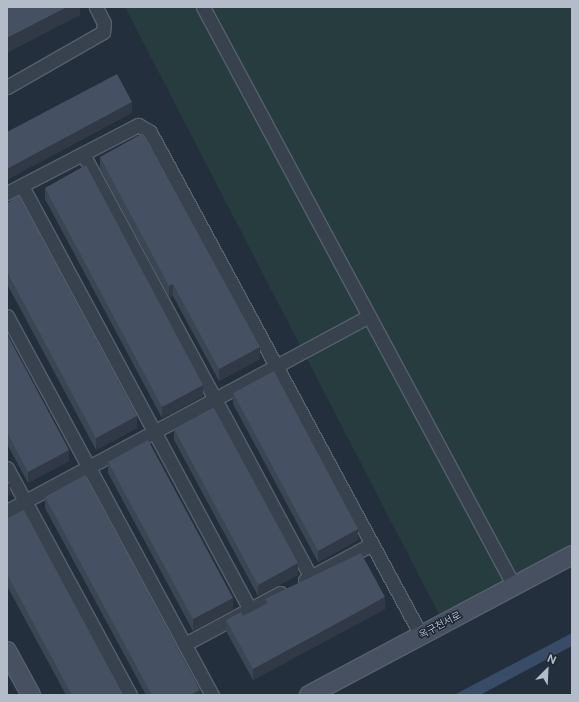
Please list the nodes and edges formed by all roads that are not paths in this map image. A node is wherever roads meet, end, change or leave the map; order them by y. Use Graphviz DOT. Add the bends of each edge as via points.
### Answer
graph roads {
  1 [pos="96,7"];
  2 [pos="203,7"];
  3 [pos="7,87"];
  4 [pos="83,154"];
  5 [pos="22,186"];
  6 [pos="7,193"];
  7 [pos="7,316"];
  8 [pos="369,316"];
  9 [pos="276,365"];
  10 [pos="215,398"];
  11 [pos="154,431"];
  12 [pos="89,467"];
  13 [pos="7,468"];
  14 [pos="25,501"];
  15 [pos="7,511"];
  16 [pos="372,544"];
  17 [pos="572,555"];
  18 [pos="311,577"];
  19 [pos="514,586"];
  20 [pos="250,609"];
  21 [pos="421,635"];
  22 [pos="185,644"];
  23 [pos="7,650"];
  24 [pos="31,695"];
  25 [pos="130,695"];
  26 [pos="212,695"];
  27 [pos="309,695"];
  1 -- 3 [label="street" via="104,23 103,32"];
  2 -- 8 [label="street"];
  4 -- 5 [label="street"];
  4 -- 9 [label="street" via="138,125 150,132"];
  4 -- 10 [label="street"];
  5 -- 6 [label="street"];
  5 -- 11 [label="street"];
  7 -- 12 [label="street"];
  8 -- 9 [label="street"];
  8 -- 19 [label="street"];
  9 -- 10 [label="street"];
  9 -- 16 [label="street"];
  10 -- 11 [label="street"];
  10 -- 18 [label="street"];
  11 -- 12 [label="street"];
  11 -- 20 [label="street"];
  12 -- 14 [label="street"];
  12 -- 22 [label="street"];
  13 -- 14 [label="street"];
  14 -- 15 [label="street"];
  14 -- 25 [label="street"];
  16 -- 18 [label="street"];
  16 -- 21 [label="street"];
  17 -- 19 [label="street, 옥구천서로"];
  18 -- 20 [label="street"];
  19 -- 21 [label="street, 옥구천서로"];
  20 -- 22 [label="street"];
  21 -- 27 [label="street, 옥구천서로"];
  22 -- 26 [label="street"];
  23 -- 24 [label="street"];
}
